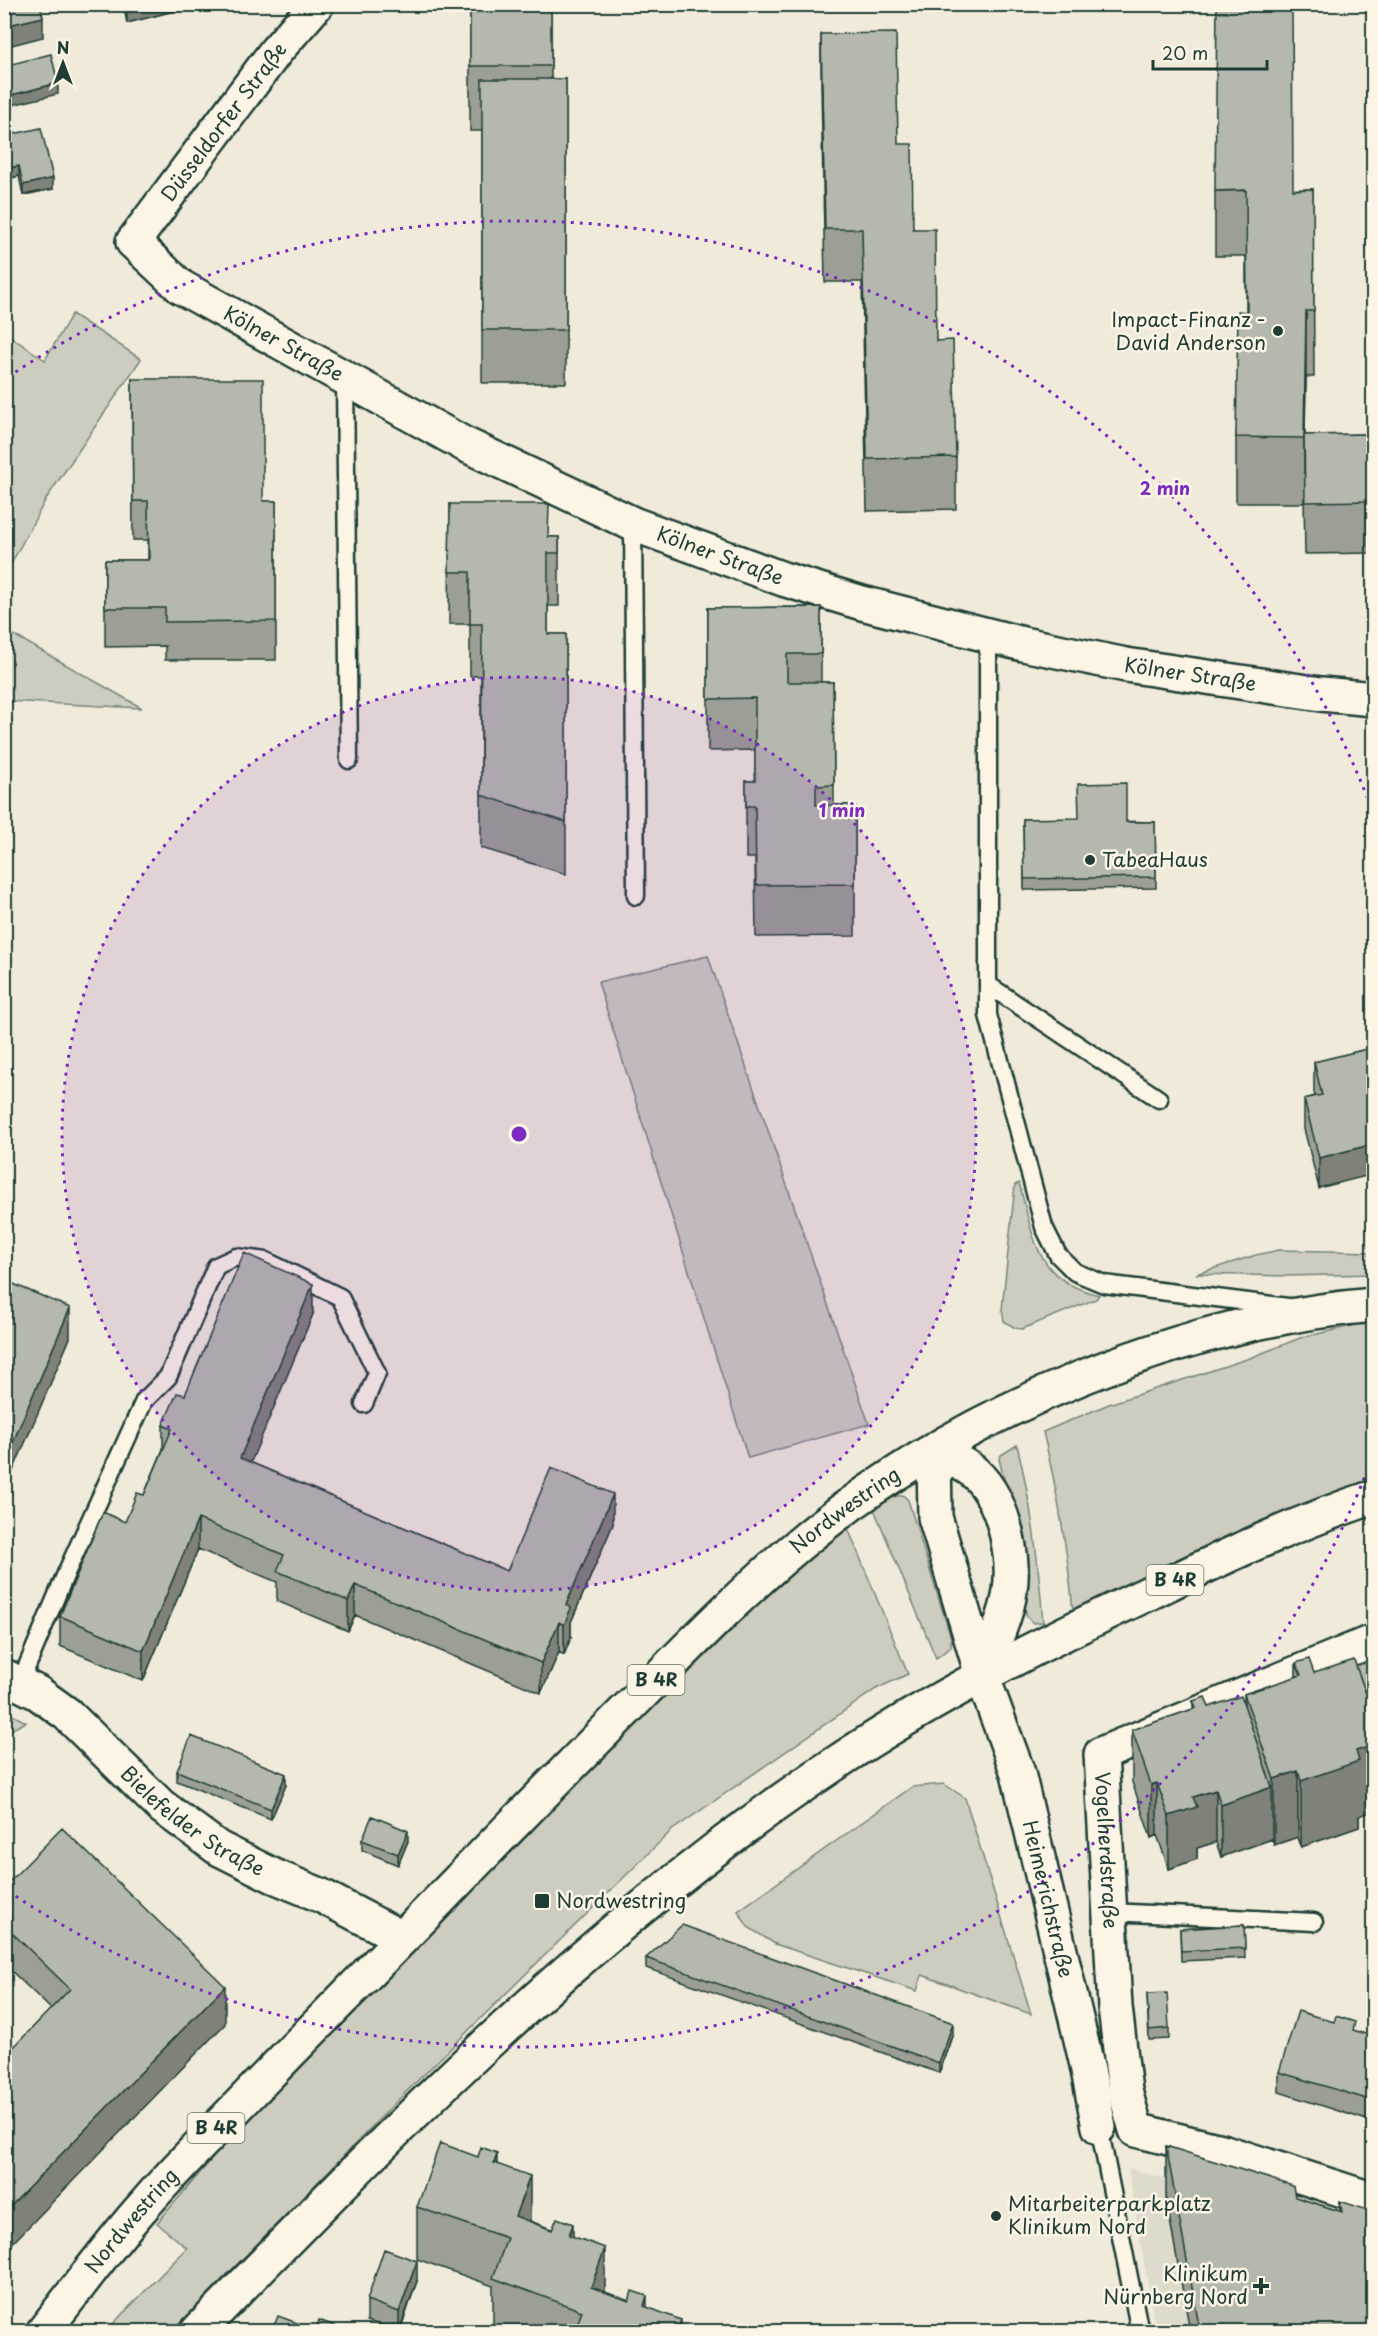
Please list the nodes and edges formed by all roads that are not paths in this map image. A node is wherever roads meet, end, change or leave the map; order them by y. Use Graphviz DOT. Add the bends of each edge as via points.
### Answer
graph roads {
  1 [pos="317,4"];
  2 [pos="133,242"];
  3 [pos="345,378"];
  4 [pos="633,524"];
  5 [pos="988,634"];
  6 [pos="1374,699"];
  7 [pos="349,760"];
  8 [pos="636,896"];
  9 [pos="988,985"];
  10 [pos="1159,1099"];
  11 [pos="1374,1305"];
  12 [pos="1320,1311"];
  13 [pos="364,1404"];
  14 [pos="934,1451"];
  15 [pos="1374,1497"];
  16 [pos="1374,1641"];
  17 [pos="982,1675"];
  18 [pos="12,1679"];
  19 [pos="1110,1912"];
  20 [pos="1314,1922"];
  21 [pos="402,1938"];
  22 [pos="1099,2127"];
  23 [pos="1374,2200"];
  24 [pos="43,2331"];
  25 [pos="197,2331"];
  26 [pos="1140,2331"];
  1 -- 2 [label="main road, Düsseldorfer Straße" via="276,51"];
  2 -- 3 [label="main road, Kölner Straße" via="181,287"];
  3 -- 4 [label="main road, Kölner Straße" via="464,444"];
  3 -- 7 [label="lane"];
  4 -- 5 [label="main road, Kölner Straße" via="783,579"];
  4 -- 8 [label="lane"];
  5 -- 6 [label="main road, Kölner Straße" via="1126,665"];
  5 -- 9 [label="lane"];
  9 -- 10 [label="lane"];
  9 -- 12 [label="lane" via="988,1015 1044,1227 1058,1255 1075,1272 1104,1284"];
  11 -- 12 [label="main road, Nordwestring / B 4R"];
  12 -- 14 [label="main road, Nordwestring / B 4R" via="1225,1331 1125,1362 1037,1397"];
  13 -- 18 [label="lane" via="376,1373 340,1297 266,1261 236,1257 216,1266 168,1377 144,1401 67,1571"];
  14 -- 17 [label="main road, Heimerichstraße" via="935,1517"];
  14 -- 17 [label="main road" via="973,1471 989,1488 1006,1531 1010,1590"];
  14 -- 21 [label="main road, Nordwestring / B 4R" via="819,1528 714,1620"];
  15 -- 17 [label="main road, B 4R" via="1205,1566"];
  16 -- 19 [label="main road, Vogelherdstraße" via="1101,1754"];
  17 -- 22 [label="main road, Heimerichstraße" via="1018,1773"];
  17 -- 25 [label="main road, B 4R" via="871,1740 784,1798 616,1926 428,2097"];
  18 -- 21 [label="main road, Bielefelder Straße" via="67,1714 161,1806 201,1837"];
  19 -- 20 [label="lane"];
  19 -- 23 [label="main road, Vogelherdstraße" via="1125,2091 1136,2130 1225,2152"];
  21 -- 24 [label="main road, Nordwestring / B 4R" via="174,2171"];
  22 -- 26 [label="lane"];
}
